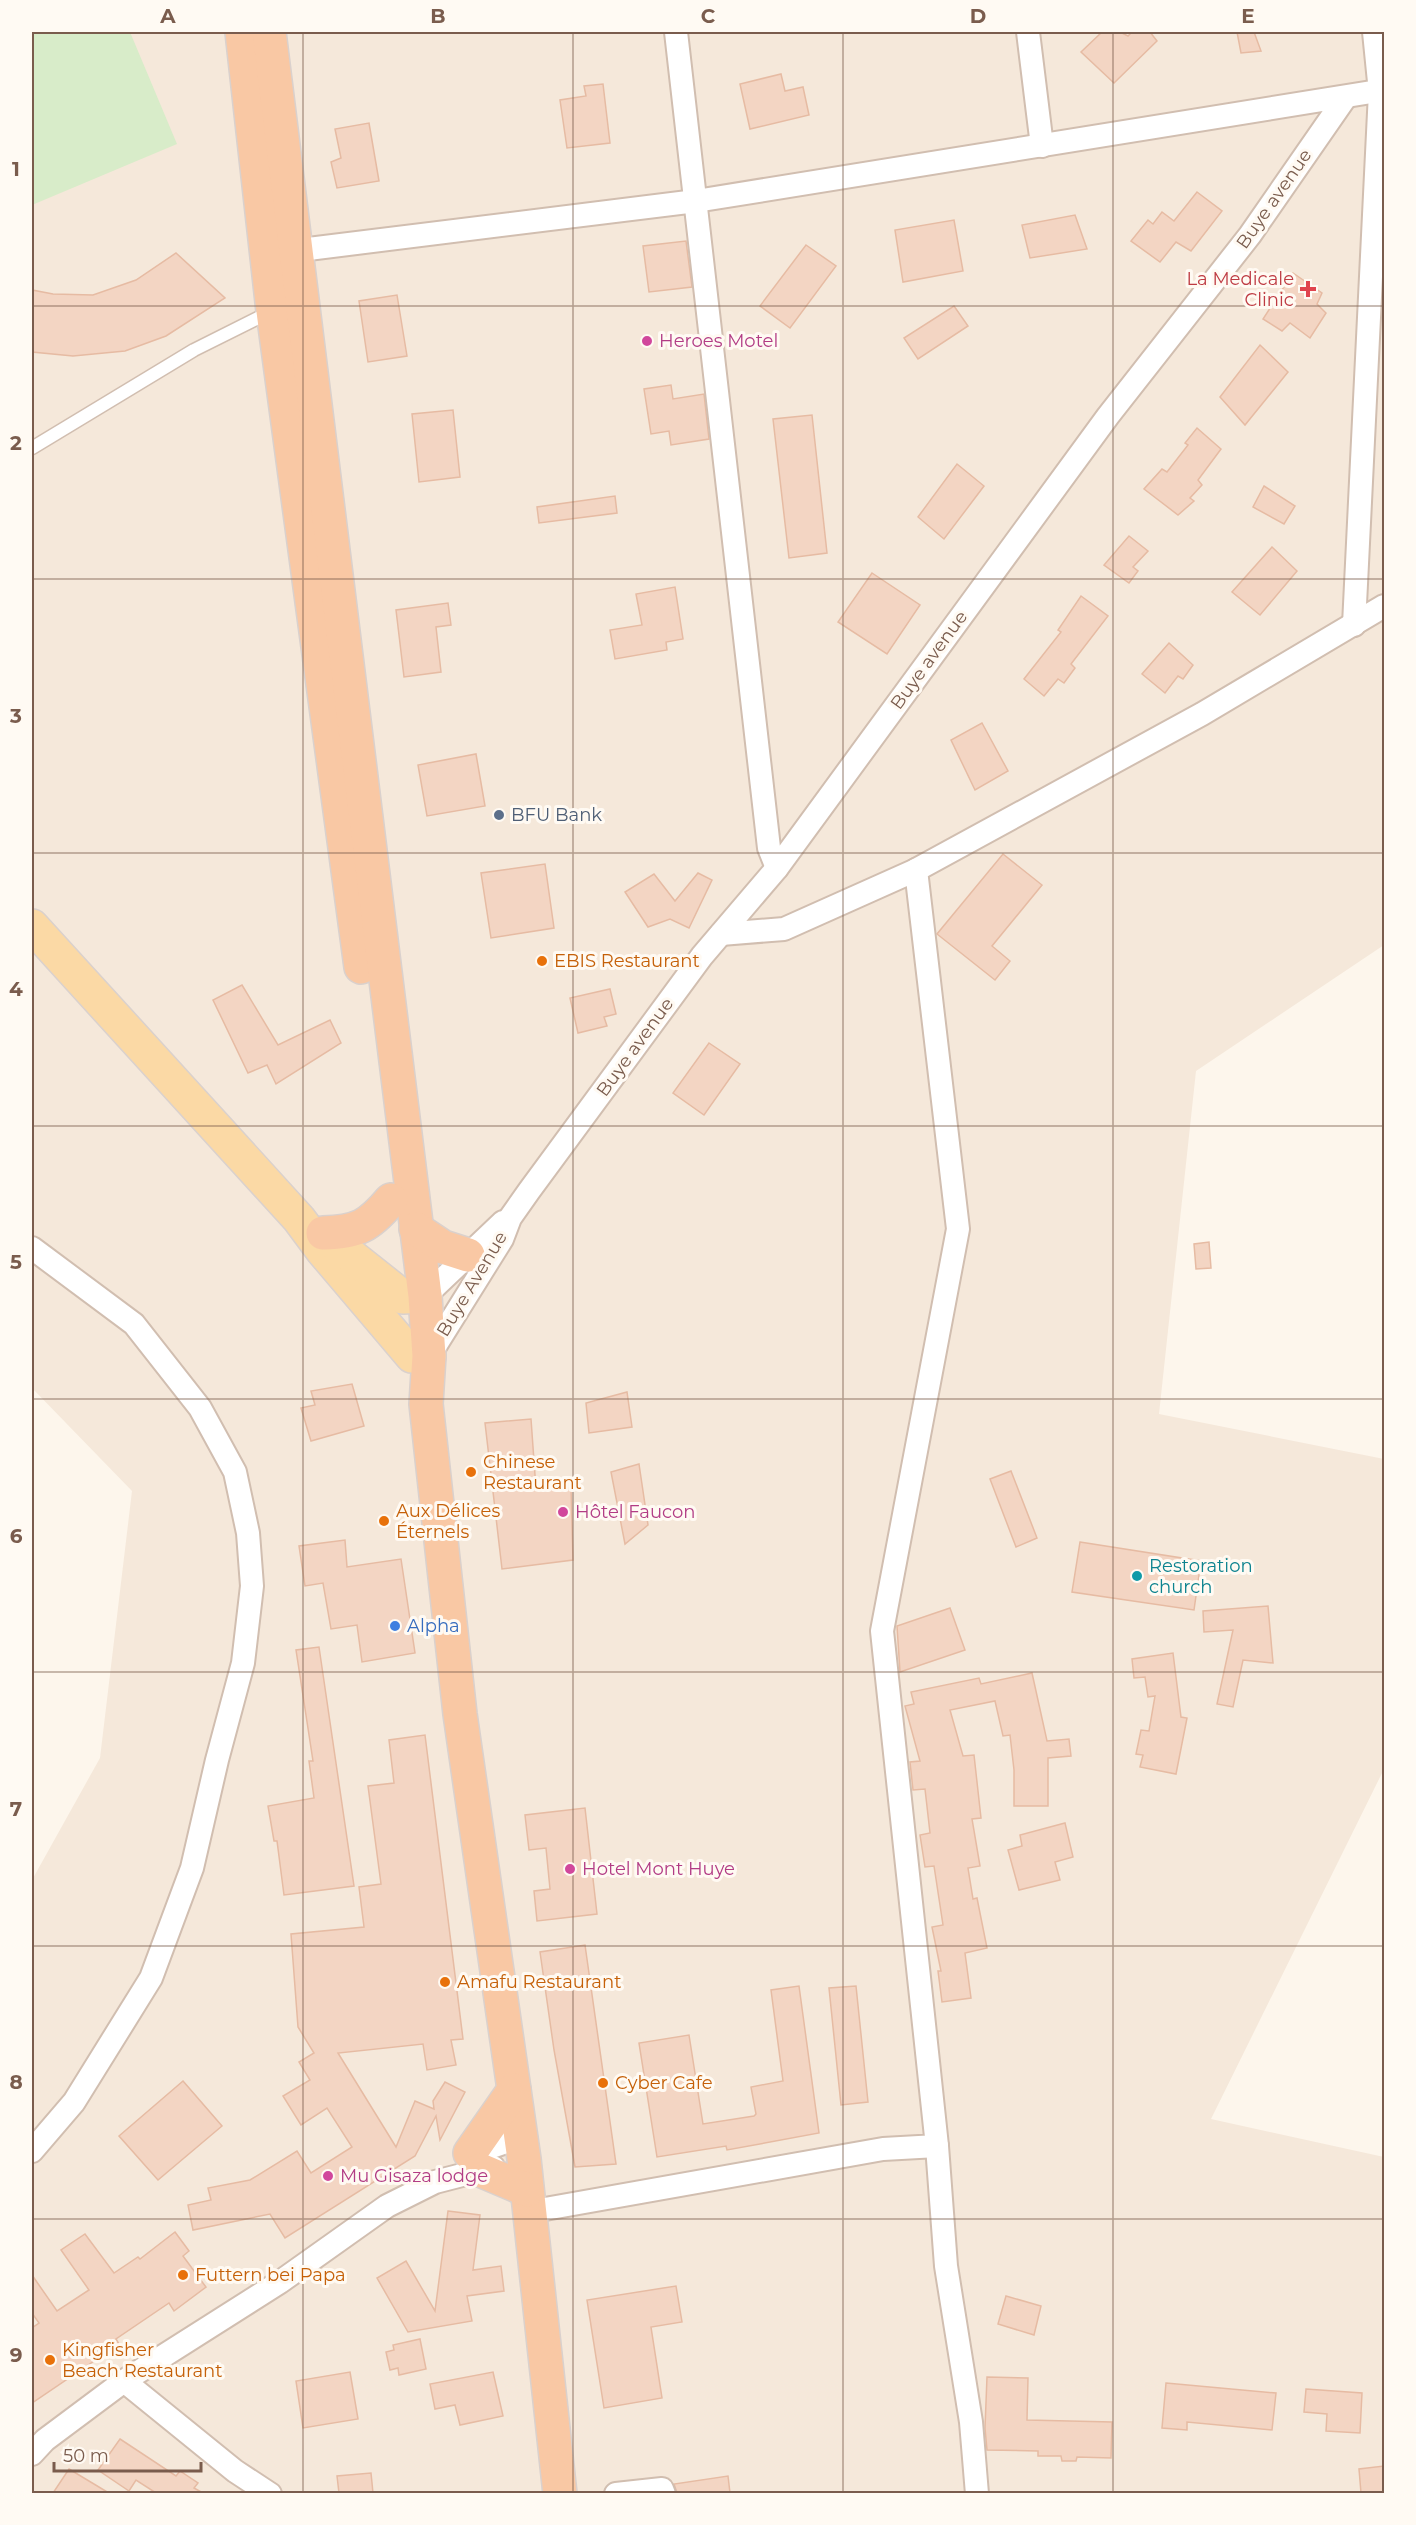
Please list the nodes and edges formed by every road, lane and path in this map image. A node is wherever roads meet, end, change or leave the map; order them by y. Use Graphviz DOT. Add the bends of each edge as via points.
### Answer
graph roads {
  1 [pos="242,32"];
  2 [pos="269,32"];
  3 [pos="676,32"];
  4 [pos="1028,32"];
  5 [pos="1374,32"];
  6 [pos="1382,91"];
  7 [pos="1345,98"];
  8 [pos="1042,146"];
  9 [pos="696,201"];
  10 [pos="281,253"];
  11 [pos="288,309"];
  12 [pos="32,448"];
  13 [pos="1384,606"];
  14 [pos="1354,624"];
  15 [pos="777,868"];
  16 [pos="916,870"];
  17 [pos="32,926"];
  18 [pos="721,934"];
  19 [pos="388,1089"];
  20 [pos="391,1200"];
  21 [pos="510,1218"];
  22 [pos="311,1226"];
  23 [pos="416,1229"];
  24 [pos="32,1248"];
  25 [pos="468,1255"];
  26 [pos="414,1296"];
  27 [pos="421,1356"];
  28 [pos="514,2090"];
  29 [pos="937,2146"];
  30 [pos="32,2151"];
  31 [pos="475,2162"];
  32 [pos="525,2175"];
  33 [pos="124,2381"];
  34 [pos="32,2454"];
  35 [pos="270,2493"];
  36 [pos="560,2493"];
  37 [pos="616,2493"];
  38 [pos="664,2493"];
  39 [pos="977,2493"];
  1 -- 10 [label="highway"];
  2 -- 10 [label="highway"];
  3 -- 9 [label="street"];
  4 -- 8 [label="street"];
  5 -- 6 [label="street"];
  6 -- 7 [label="street"];
  6 -- 14 [label="street"];
  7 -- 8 [label="street"];
  7 -- 15 [label="street, Buye avenue" via="1250,235 1108,416"];
  8 -- 9 [label="street"];
  9 -- 10 [label="street"];
  9 -- 15 [label="street" via="769,848"];
  10 -- 11 [label="highway"];
  11 -- 12 [label="lane" via="195,350"];
  11 -- 19 [label="highway"];
  13 -- 14 [label="street"];
  14 -- 16 [label="street" via="1202,714"];
  15 -- 18 [label="street, Buye avenue"];
  16 -- 18 [label="street" via="784,929"];
  16 -- 29 [label="street" via="958,1229 882,1631"];
  17 -- 22 [label="main road"];
  18 -- 21 [label="street, Buye avenue"];
  19 -- 20 [label="highway"];
  19 -- 23 [label="highway"];
  20 -- 22 [label="highway" via="376,1218 346,1233"];
  20 -- 26 [label="highway"];
  21 -- 25 [label="street, Buye Avenue"];
  21 -- 27 [label="street, Buye Avenue" via="502,1239"];
  22 -- 26 [label="main road"];
  22 -- 27 [label="main road" via="322,1250"];
  23 -- 25 [label="highway" via="443,1247"];
  23 -- 26 [label="highway"];
  24 -- 30 [label="street" via="134,1324 200,1408 234,1472 248,1533 252,1586 243,1663 192,1868 151,1978 74,2103"];
  25 -- 26 [label="street, Buye Avenue"];
  26 -- 27 [label="highway"];
  27 -- 28 [label="highway" via="460,1714"];
  28 -- 31 [label="highway"];
  28 -- 32 [label="highway"];
  29 -- 32 [label="street"];
  29 -- 39 [label="street" via="946,2266 971,2422"];
  31 -- 32 [label="highway"];
  31 -- 32 [label="street"];
  31 -- 33 [label="street" via="387,2206 280,2282"];
  32 -- 36 [label="highway"];
  33 -- 34 [label="street"];
  33 -- 35 [label="street" via="235,2471"];
  37 -- 38 [label="street" via="662,2489"];
}
